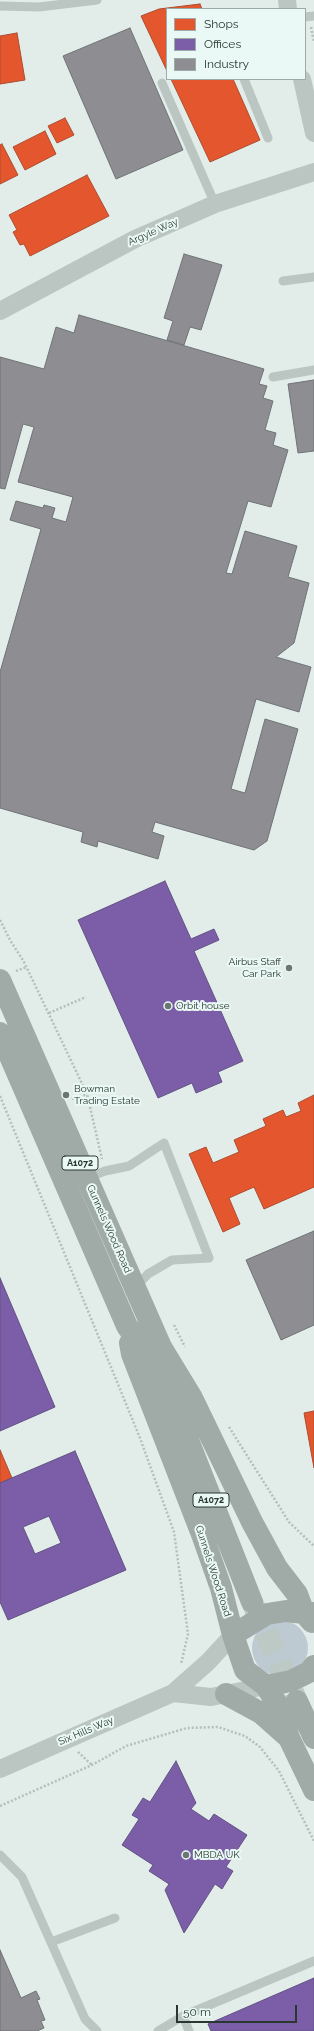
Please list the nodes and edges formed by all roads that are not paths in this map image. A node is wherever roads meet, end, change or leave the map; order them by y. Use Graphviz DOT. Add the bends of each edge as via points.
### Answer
graph roads {
  1 [pos="97,0"];
  2 [pos="0,6"];
  3 [pos="244,80"];
  4 [pos="302,80"];
  5 [pos="162,83"];
  6 [pos="314,133"];
  7 [pos="268,138"];
  8 [pos="314,172"];
  9 [pos="215,204"];
  10 [pos="314,277"];
  11 [pos="283,281"];
  12 [pos="0,311"];
  13 [pos="314,370"];
  14 [pos="274,377"];
  15 [pos="6,977"];
  16 [pos="0,1033"];
  17 [pos="96,1174"];
  18 [pos="135,1288"];
  19 [pos="127,1326"];
  20 [pos="161,1347"];
  21 [pos="171,1397"];
  22 [pos="252,1602"];
  23 [pos="311,1617"];
  24 [pos="233,1635"];
  25 [pos="314,1666"];
  26 [pos="266,1686"];
  27 [pos="173,1693"];
  28 [pos="226,1694"];
  29 [pos="297,1701"];
  30 [pos="289,1738"];
  31 [pos="314,1738"];
  32 [pos="0,1769"];
  33 [pos="314,1790"];
  34 [pos="0,1855"];
  35 [pos="115,1918"];
  36 [pos="51,1942"];
  37 [pos="314,1960"];
  38 [pos="183,2016"];
  39 [pos="97,2031"];
  40 [pos="158,2031"];
  41 [pos="189,2031"];
  1 -- 2 [label="lane" via="39,7"];
  3 -- 7 [label="lane"];
  4 -- 6 [label="street"];
  5 -- 9 [label="lane"];
  8 -- 9 [label="street, Argyle Way"];
  9 -- 12 [label="street, Argyle Way" via="135,239"];
  10 -- 11 [label="lane"];
  13 -- 14 [label="lane"];
  15 -- 17 [label="main road, Gunnels Wood Road / A1072"];
  16 -- 19 [label="main road, Gunnels Wood Road / A1072"];
  17 -- 18 [label="main road, Gunnels Wood Road / A1072"];
  17 -- 18 [label="lane" via="129,1166 164,1143 209,1258 172,1260 148,1274"];
  18 -- 20 [label="main road, Gunnels Wood Road / A1072"];
  19 -- 21 [label="main road, Gunnels Wood Road / A1072" via="144,1348"];
  19 -- 24 [label="main road, Gunnels Wood Road / A1072" via="132,1354 203,1537 221,1588"];
  20 -- 21 [label="main road, Gunnels Wood Road / A1072"];
  20 -- 23 [label="main road, Gunnels Wood Road / A1072" via="192,1398 277,1568"];
  21 -- 22 [label="main road, Gunnels Wood Road / A1072"];
  23 -- 24 [label="main road, Gunnels Wood Road / A1072" via="286,1611 267,1614"];
  24 -- 26 [label="main road, Gunnels Wood Road / A1072" via="245,1670"];
  24 -- 27 [label="street, Six Hills Way" via="208,1662"];
  25 -- 26 [label="main road" via="309,1672 291,1681"];
  26 -- 28 [label="street, Six Hills Way"];
  26 -- 30 [label="main road, Gunnels Wood Road / A1072" via="278,1706"];
  27 -- 28 [label="street, Six Hills Way" via="211,1697"];
  27 -- 32 [label="street, Six Hills Way"];
  28 -- 30 [label="main road" via="261,1713"];
  29 -- 31 [label="main road"];
  30 -- 33 [label="main road, Gunnels Wood Road / A1072"];
  34 -- 36 [label="lane" via="22,1877"];
  35 -- 36 [label="lane"];
  36 -- 39 [label="lane" via="85,2019"];
  37 -- 38 [label="lane"];
  38 -- 40 [label="lane"];
  38 -- 41 [label="lane"];
}
